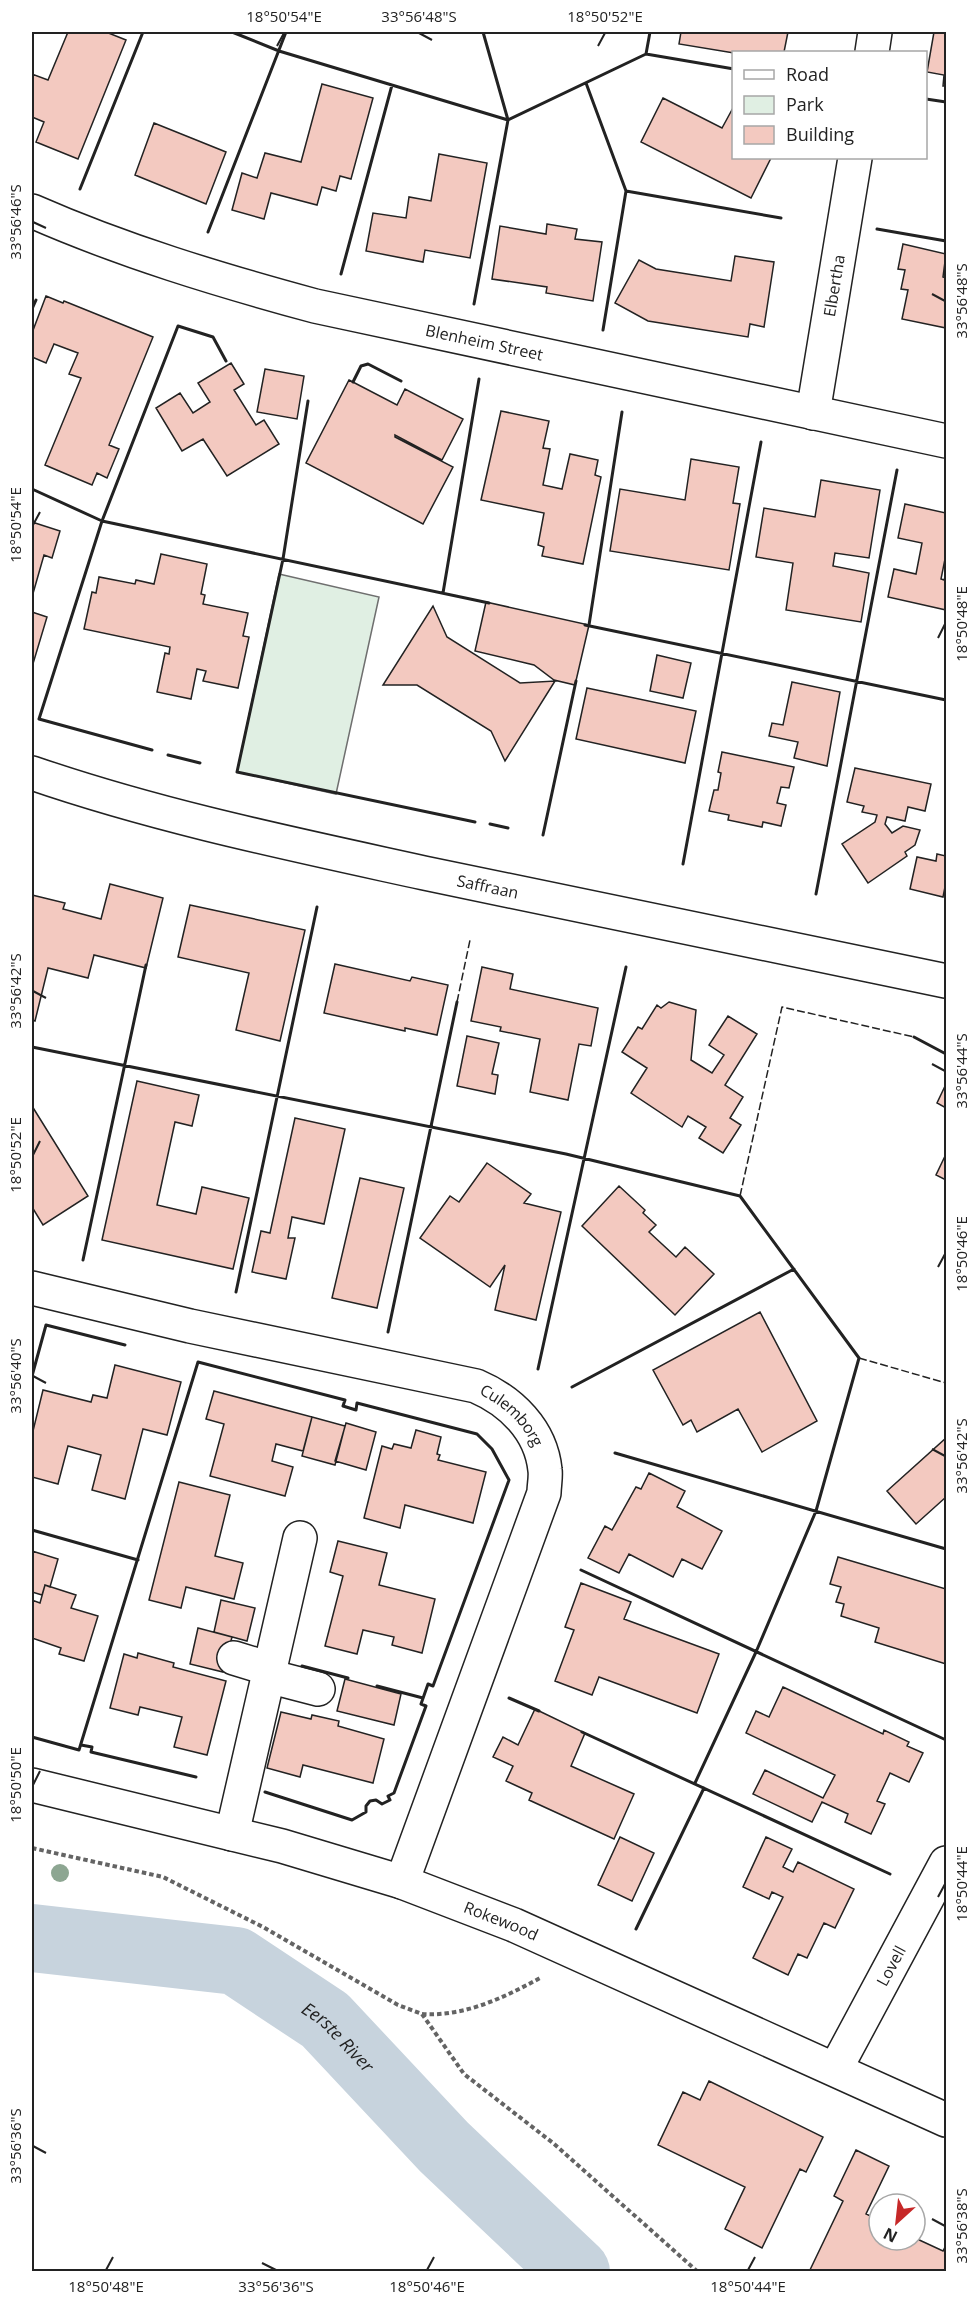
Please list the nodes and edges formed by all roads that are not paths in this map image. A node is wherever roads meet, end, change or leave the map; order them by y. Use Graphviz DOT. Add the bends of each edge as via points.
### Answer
graph roads {
  1 [pos="875,32"];
  2 [pos="872,51"];
  3 [pos="855,159"];
  4 [pos="32,211"];
  5 [pos="813,412"];
  6 [pos="946,441"];
  7 [pos="32,773"];
  8 [pos="946,981"];
  9 [pos="32,1288"];
  10 [pos="300,1538"];
  11 [pos="234,1658"];
  12 [pos="269,1672"];
  13 [pos="318,1689"];
  14 [pos="32,1785"];
  15 [pos="232,1834"];
  16 [pos="946,1863"];
  17 [pos="402,1882"];
  18 [pos="836,2068"];
  19 [pos="946,2120"];
  1 -- 2 [label="street"];
  3 -- 5 [label="street, Elbertha"];
  4 -- 5 [label="street, Blenheim Street" via="77,231 225,282 315,306"];
  5 -- 6 [label="street, Blenheim Street"];
  7 -- 8 [label="street, Saffraan" via="216,828"];
  9 -- 17 [label="street, Culemborg" via="190,1326 476,1386 514,1408 530,1428 545,1470 544,1493"];
  10 -- 12 [label="street"];
  11 -- 12 [label="street"];
  12 -- 13 [label="street"];
  12 -- 15 [label="street"];
  14 -- 15 [label="street, Rokewood"];
  15 -- 17 [label="street, Rokewood"];
  16 -- 18 [label="street, Lovell"];
  17 -- 18 [label="street, Rokewood" via="514,1925"];
  18 -- 19 [label="street, Rokewood"];
}
